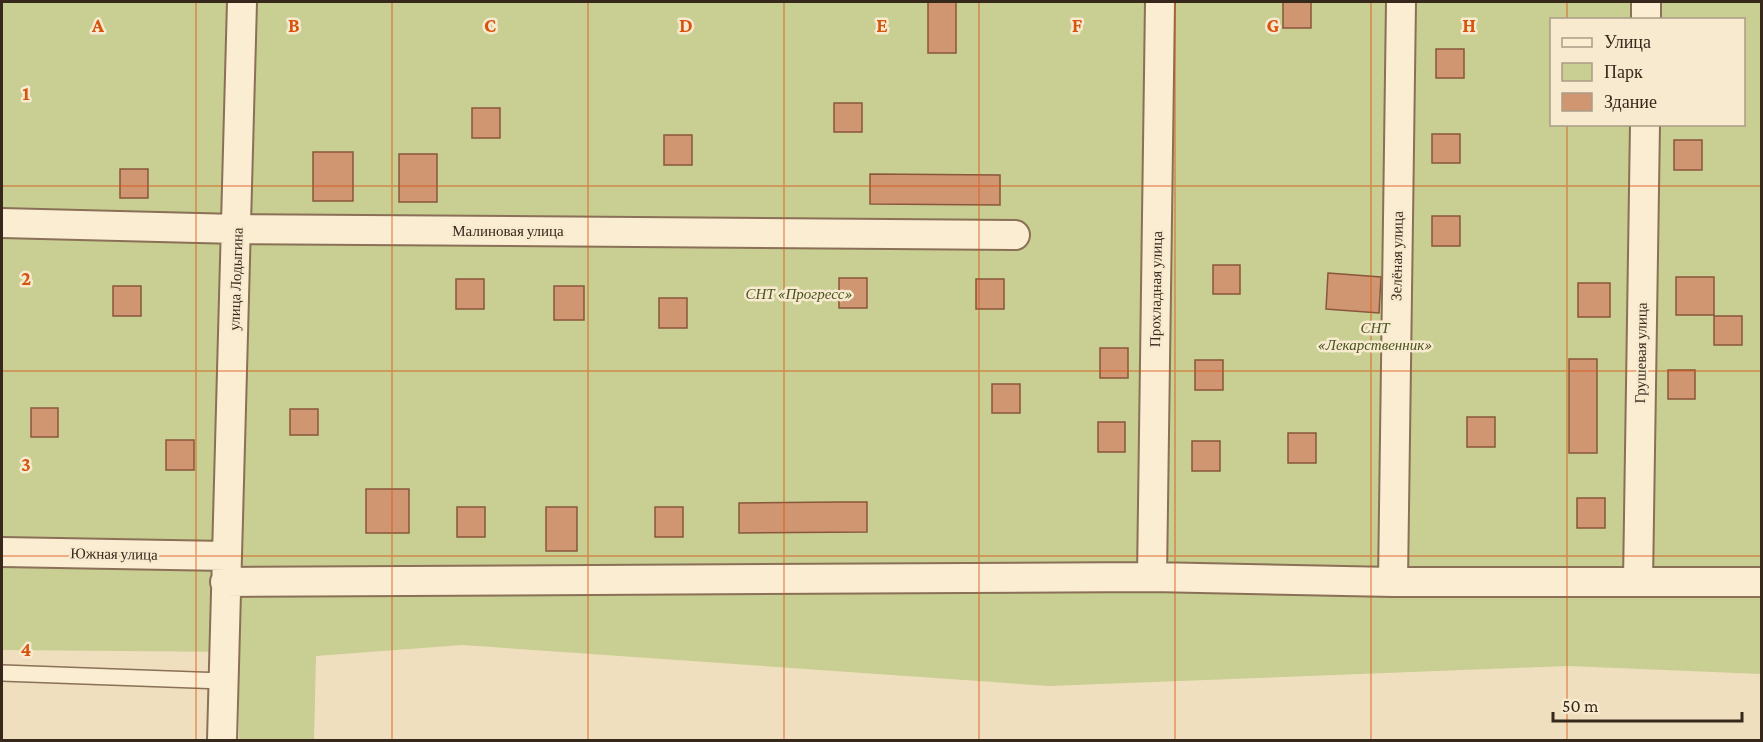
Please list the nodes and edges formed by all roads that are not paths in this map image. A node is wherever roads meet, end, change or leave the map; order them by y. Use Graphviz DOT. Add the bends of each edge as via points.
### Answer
graph roads {
  1 [pos="242,2"];
  2 [pos="1160,2"];
  3 [pos="1401,2"];
  4 [pos="1646,2"];
  5 [pos="1646,18"];
  6 [pos="1644,126"];
  7 [pos="2,223"];
  8 [pos="237,229"];
  9 [pos="1015,235"];
  10 [pos="2,552"];
  11 [pos="225,569"];
  12 [pos="1152,577"];
  13 [pos="1393,582"];
  14 [pos="1638,582"];
  15 [pos="1761,582"];
  16 [pos="2,673"];
  17 [pos="223,681"];
  18 [pos="222,741"];
  1 -- 8 [label="street, улица Лодыгина"];
  2 -- 12 [label="street, Прохладная улица"];
  3 -- 13 [label="street, Зелёная улица"];
  4 -- 5 [label="street"];
  6 -- 14 [label="street, Грушевая улица"];
  7 -- 8 [label="street, Малиновая улица"];
  8 -- 9 [label="street, Малиновая улица"];
  8 -- 11 [label="street, улица Лодыгина"];
  10 -- 11 [label="street, Южная улица"];
  11 -- 12 [label="street, Южная улица"];
  11 -- 17 [label="street, улица Лодыгина"];
  12 -- 13 [label="street, Южная улица"];
  13 -- 14 [label="street, Южная улица"];
  14 -- 15 [label="street, Южная улица"];
  16 -- 17 [label="lane"];
  17 -- 18 [label="street"];
}
